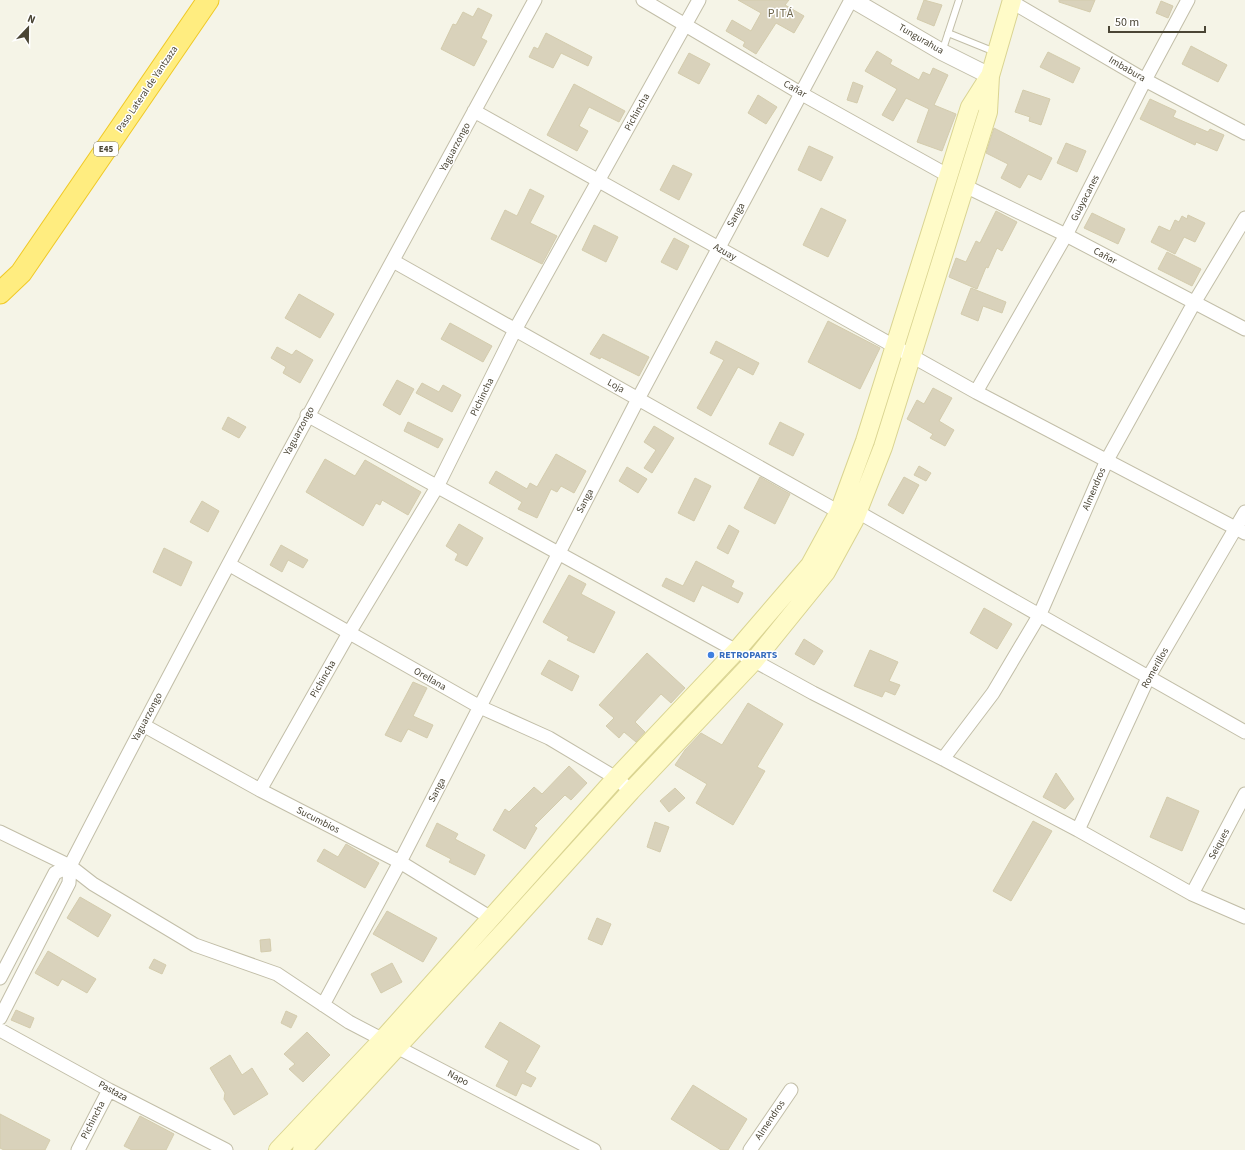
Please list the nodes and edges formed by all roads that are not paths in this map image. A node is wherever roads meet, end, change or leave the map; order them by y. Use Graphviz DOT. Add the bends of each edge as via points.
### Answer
graph roads {
  1 [pos="208,0"];
  2 [pos="535,0"];
  3 [pos="643,0"];
  4 [pos="699,0"];
  5 [pos="852,0"];
  6 [pos="959,0"];
  7 [pos="1188,0"];
  8 [pos="1012,1"];
  9 [pos="686,24"];
  10 [pos="948,33"];
  11 [pos="942,52"];
  12 [pos="997,53"];
  13 [pos="990,76"];
  14 [pos="1145,80"];
  15 [pos="802,94"];
  16 [pos="474,111"];
  17 [pos="1245,133"];
  18 [pos="949,176"];
  19 [pos="598,181"];
  20 [pos="965,186"];
  21 [pos="1245,218"];
  22 [pos="1066,235"];
  23 [pos="718,248"];
  24 [pos="393,261"];
  25 [pos="0,294"];
  26 [pos="1194,303"];
  27 [pos="1245,329"];
  28 [pos="515,330"];
  29 [pos="895,346"];
  30 [pos="910,356"];
  31 [pos="976,392"];
  32 [pos="638,399"];
  33 [pos="307,415"];
  34 [pos="1107,460"];
  35 [pos="437,487"];
  36 [pos="839,512"];
  37 [pos="858,512"];
  38 [pos="1245,512"];
  39 [pos="1240,531"];
  40 [pos="558,553"];
  41 [pos="230,565"];
  42 [pos="1040,614"];
  43 [pos="349,633"];
  44 [pos="736,651"];
  45 [pos="754,661"];
  46 [pos="1148,678"];
  47 [pos="480,707"];
  48 [pos="143,725"];
  49 [pos="1245,732"];
  50 [pos="943,759"];
  51 [pos="616,778"];
  52 [pos="260,790"];
  53 [pos="630,791"];
  54 [pos="1245,794"];
  55 [pos="1078,830"];
  56 [pos="0,832"];
  57 [pos="400,862"];
  58 [pos="70,866"];
  59 [pos="1192,894"];
  60 [pos="1245,917"];
  61 [pos="491,918"];
  62 [pos="0,978"];
  63 [pos="323,1005"];
  64 [pos="0,1018"];
  65 [pos="0,1030"];
  66 [pos="390,1043"];
  67 [pos="109,1090"];
  68 [pos="791,1090"];
  69 [pos="78,1150"];
  70 [pos="226,1150"];
  71 [pos="278,1150"];
  72 [pos="302,1150"];
  73 [pos="594,1150"];
  74 [pos="750,1150"];
  1 -- 25 [label="highway, Paso Lateral de Yantzaza / E45" via="21,273"];
  2 -- 16 [label="street, Yaguarzongo"];
  3 -- 9 [label="street, Cañar"];
  4 -- 9 [label="street, Pichincha"];
  5 -- 11 [label="street, Tungurahua"];
  5 -- 15 [label="street, Sanga"];
  6 -- 10 [label="lane"];
  7 -- 14 [label="street, Guayacanes"];
  8 -- 12 [label="main road"];
  8 -- 14 [label="street, Imbabura"];
  9 -- 15 [label="street, Cañar"];
  9 -- 19 [label="street, Pichincha"];
  10 -- 11 [label="lane"];
  10 -- 12 [label="lane"];
  11 -- 13 [label="street, Tungurahua"];
  12 -- 13 [label="main road"];
  13 -- 18 [label="main road" via="970,107"];
  13 -- 20 [label="main road" via="988,112"];
  14 -- 17 [label="street, Imbabura"];
  14 -- 22 [label="street, Guayacanes"];
  15 -- 18 [label="street, Cañar"];
  15 -- 23 [label="street, Sanga"];
  16 -- 19 [label="street, Azuay"];
  16 -- 24 [label="street, Yaguarzongo"];
  18 -- 29 [label="main road"];
  19 -- 23 [label="street, Azuay"];
  19 -- 28 [label="street, Pichincha"];
  20 -- 22 [label="street, Cañar"];
  20 -- 30 [label="main road"];
  21 -- 26 [label="street, Almendros"];
  22 -- 26 [label="street, Cañar"];
  22 -- 31 [label="street, Guayacanes"];
  23 -- 29 [label="street, Azuay"];
  23 -- 32 [label="street, Sanga"];
  24 -- 28 [label="street, Loja"];
  24 -- 33 [label="street, Yaguarzongo"];
  26 -- 27 [label="street, Cañar"];
  26 -- 34 [label="street, Almendros"];
  28 -- 32 [label="street, Loja"];
  28 -- 35 [label="street, Pichincha"];
  29 -- 30 [label="street, Azuay"];
  29 -- 36 [label="main road"];
  30 -- 31 [label="street, Azuay"];
  30 -- 37 [label="main road" via="883,447"];
  31 -- 34 [label="street, Azuay"];
  32 -- 36 [label="street, Loja"];
  32 -- 40 [label="street, Sanga"];
  33 -- 35 [label="street"];
  33 -- 41 [label="street, Yaguarzongo"];
  34 -- 39 [label="street, Azuay"];
  34 -- 42 [label="street, Almendros"];
  35 -- 40 [label="street"];
  35 -- 43 [label="street, Pichincha"];
  36 -- 44 [label="main road" via="810,565"];
  37 -- 42 [label="street"];
  37 -- 45 [label="main road" via="826,572"];
  38 -- 39 [label="street, Romerillos"];
  39 -- 46 [label="street, Romerillos"];
  40 -- 44 [label="street"];
  40 -- 47 [label="street, Sanga"];
  41 -- 43 [label="street, Orellana"];
  41 -- 48 [label="street, Yaguarzongo"];
  42 -- 46 [label="street"];
  42 -- 50 [label="street, Almendros" via="993,693"];
  43 -- 47 [label="street, Orellana"];
  43 -- 52 [label="street, Pichincha"];
  44 -- 45 [label="street"];
  44 -- 51 [label="main road"];
  45 -- 50 [label="street"];
  45 -- 53 [label="main road"];
  46 -- 49 [label="street"];
  46 -- 55 [label="street, Romerillos"];
  47 -- 51 [label="street, Orellana" via="549,738"];
  47 -- 57 [label="street, Sanga"];
  48 -- 52 [label="street, Sucumbios"];
  48 -- 58 [label="street, Yaguarzongo"];
  50 -- 55 [label="street"];
  51 -- 53 [label="street, Orellana"];
  51 -- 61 [label="main road"];
  52 -- 57 [label="street, Sucumbios"];
  53 -- 66 [label="main road"];
  54 -- 59 [label="street, Seiques"];
  55 -- 59 [label="street"];
  56 -- 58 [label="street, Napo"];
  57 -- 61 [label="street, Sucumbios"];
  57 -- 63 [label="street, Sanga"];
  58 -- 62 [label="street" via="55,873"];
  58 -- 63 [label="street, Napo" via="93,884 195,945 277,974"];
  58 -- 64 [label="street, Yaguarzongo" via="69,883"];
  59 -- 60 [label="street"];
  61 -- 66 [label="main road"];
  63 -- 66 [label="street, Napo"];
  65 -- 67 [label="street, Pastaza"];
  66 -- 71 [label="main road"];
  66 -- 72 [label="main road"];
  66 -- 73 [label="street, Napo"];
  67 -- 69 [label="street, Pichincha"];
  67 -- 70 [label="street, Pastaza"];
  68 -- 74 [label="street, Almendros"];
}
